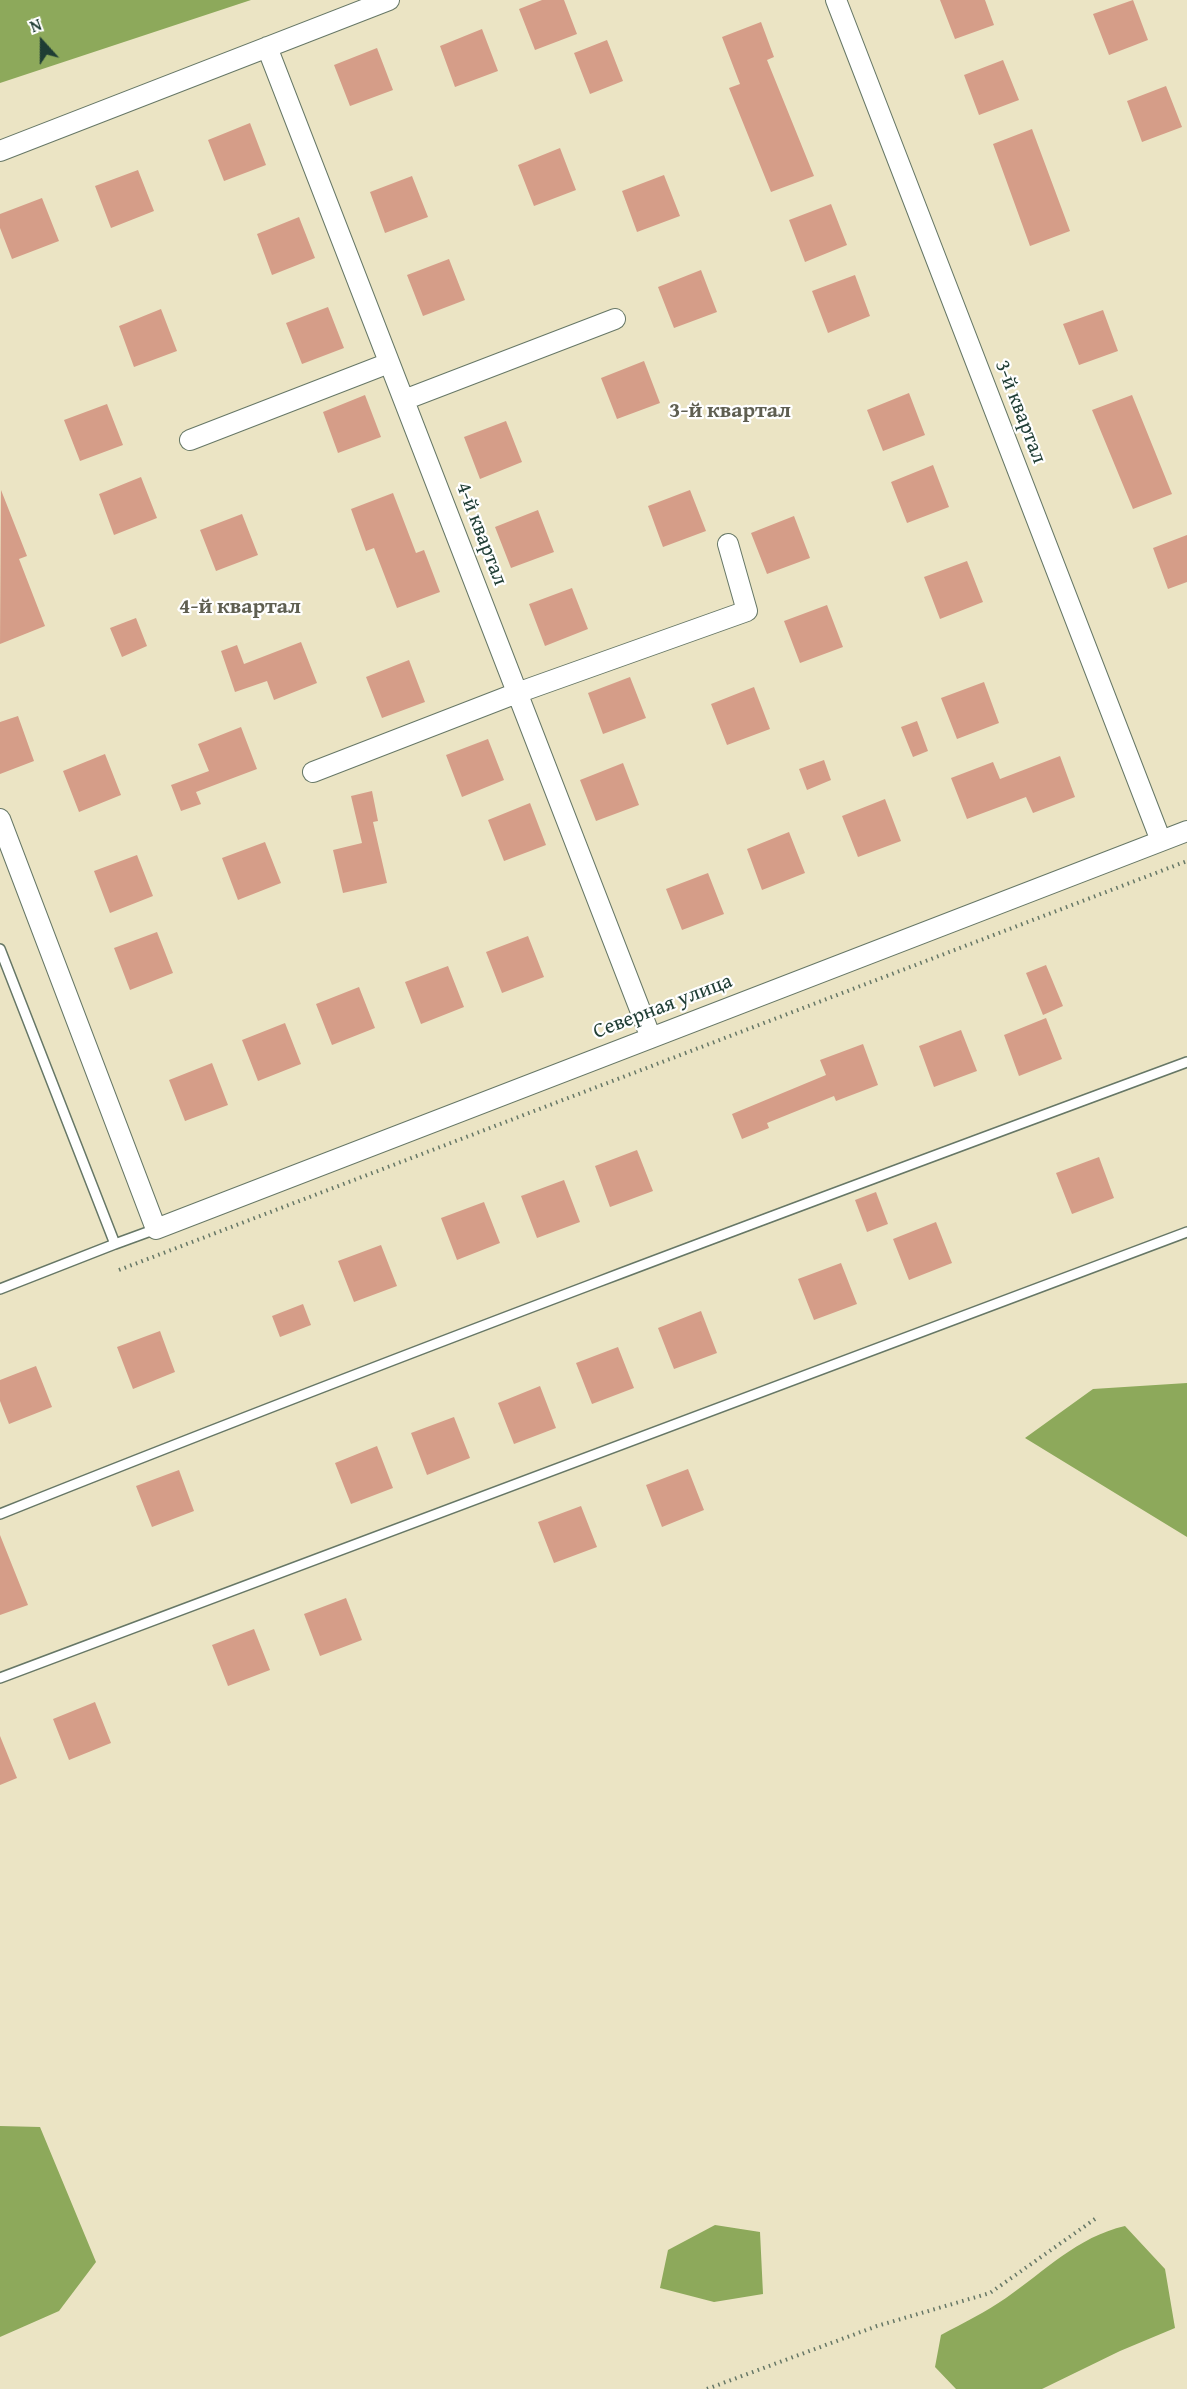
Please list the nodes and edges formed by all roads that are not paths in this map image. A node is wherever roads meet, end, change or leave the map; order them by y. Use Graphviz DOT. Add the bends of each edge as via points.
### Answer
graph roads {
  1 [pos="389,0"];
  2 [pos="836,0"];
  3 [pos="267,47"];
  4 [pos="0,151"];
  5 [pos="615,319"];
  6 [pos="389,363"];
  7 [pos="404,400"];
  8 [pos="190,440"];
  9 [pos="728,544"];
  10 [pos="517,693"];
  11 [pos="314,772"];
  12 [pos="0,819"];
  13 [pos="1187,831"];
  14 [pos="1161,841"];
  15 [pos="0,949"];
  16 [pos="651,1038"];
  17 [pos="1187,1062"];
  18 [pos="156,1229"];
  19 [pos="1187,1232"];
  20 [pos="115,1244"];
  21 [pos="0,1289"];
  22 [pos="0,1515"];
  23 [pos="0,1678"];
  1 -- 3 [label="street"];
  2 -- 14 [label="street, 3-й квартал"];
  3 -- 4 [label="street"];
  3 -- 6 [label="street, 4-й квартал"];
  5 -- 7 [label="street"];
  6 -- 7 [label="street, 4-й квартал"];
  6 -- 8 [label="street"];
  7 -- 10 [label="street, 4-й квартал"];
  9 -- 10 [label="street" via="747,611"];
  10 -- 11 [label="street"];
  10 -- 16 [label="street, 4-й квартал"];
  12 -- 18 [label="street"];
  13 -- 14 [label="street, Северная улица"];
  14 -- 16 [label="street, Северная улица"];
  15 -- 20 [label="lane"];
  16 -- 18 [label="street, Северная улица"];
  17 -- 22 [label="lane" via="341,1379"];
  18 -- 20 [label="lane"];
  19 -- 23 [label="lane"];
  20 -- 21 [label="lane"];
}
